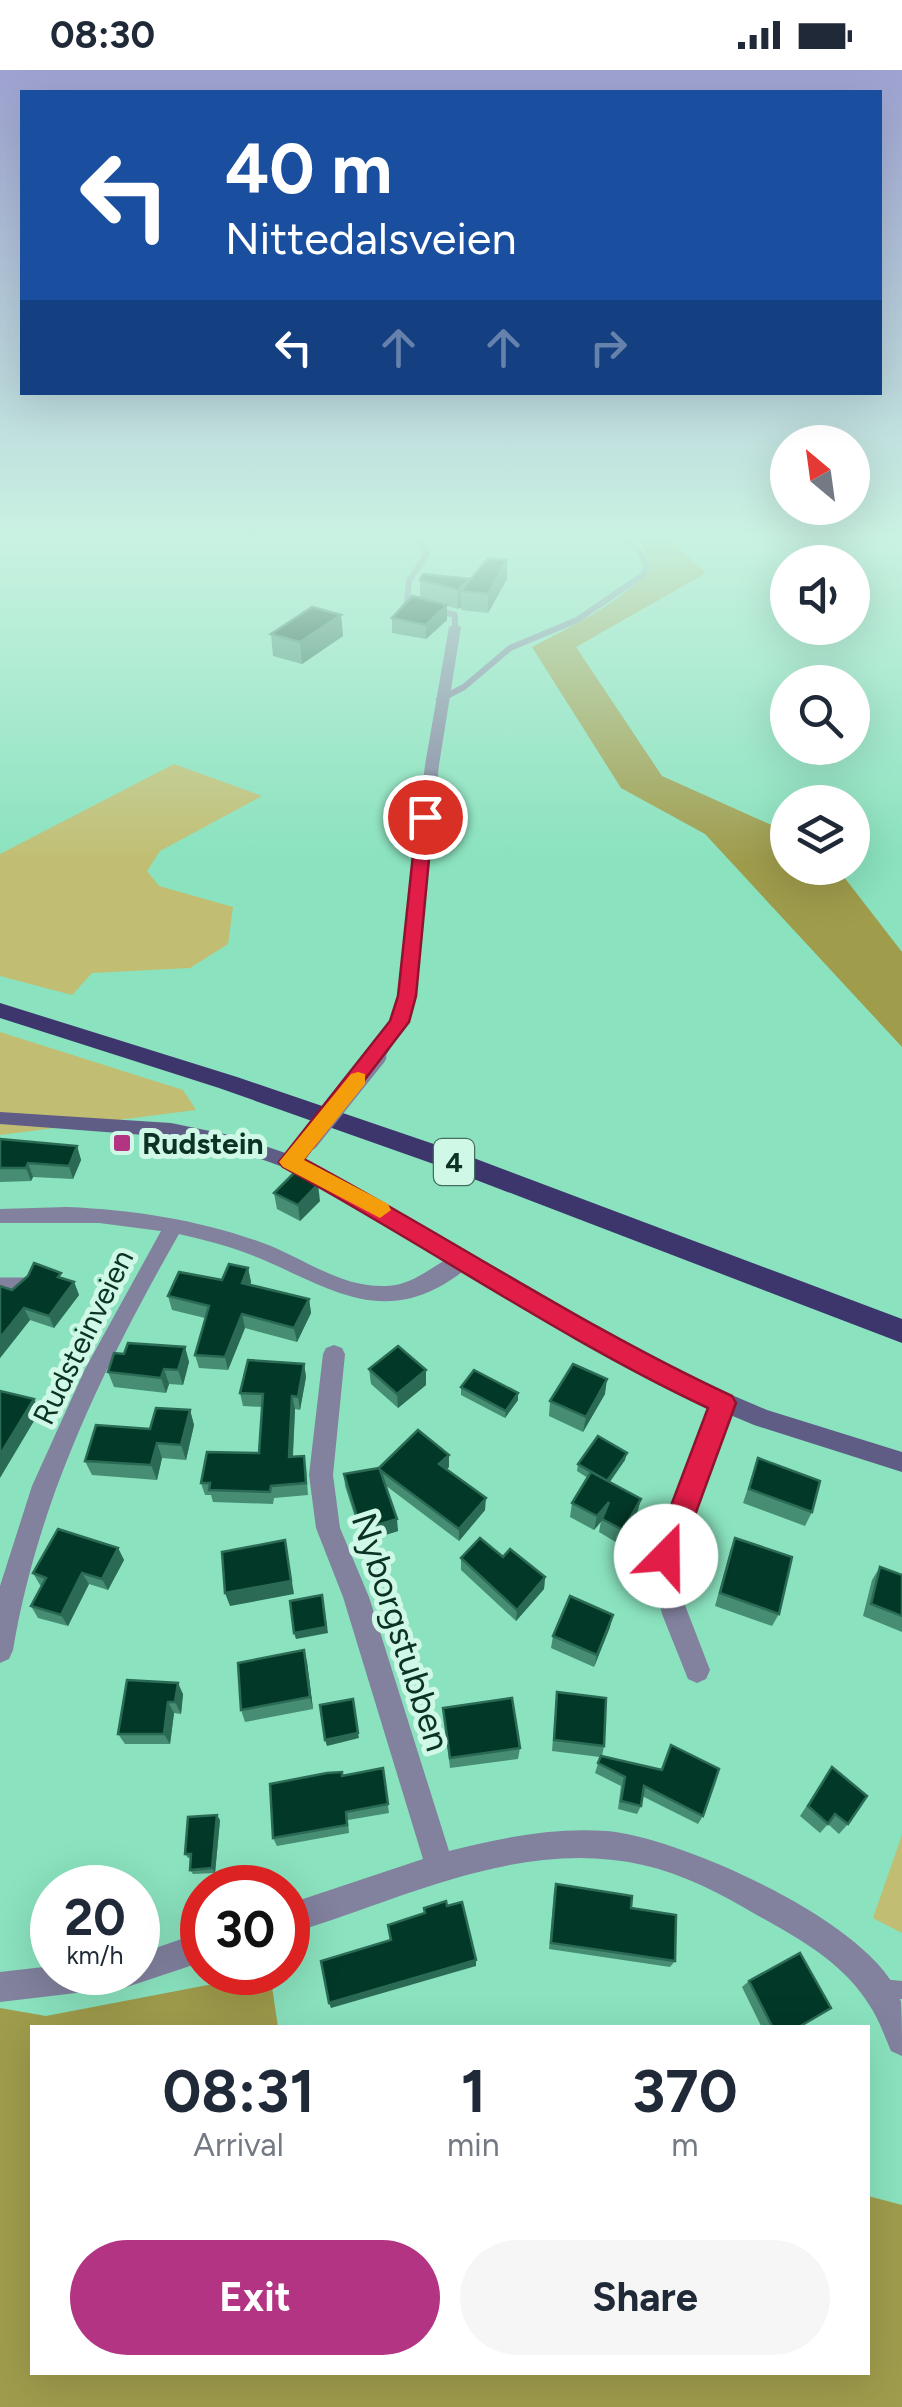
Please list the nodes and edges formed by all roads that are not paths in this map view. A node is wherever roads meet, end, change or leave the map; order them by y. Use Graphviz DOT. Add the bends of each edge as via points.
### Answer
graph roads {
  1 [pos="451,644"];
  2 [pos="520,644"];
  3 [pos="439,700"];
  4 [pos="0,996"];
  5 [pos="0,1010"];
  6 [pos="0,1118"];
  7 [pos="290,1162"];
  8 [pos="0,1216"];
  9 [pos="175,1224"];
  10 [pos="463,1260"];
  11 [pos="26,1283"];
  12 [pos="0,1284"];
  13 [pos="902,1312"];
  14 [pos="902,1330"];
  15 [pos="334,1354"];
  16 [pos="723,1403"];
  17 [pos="902,1462"];
  18 [pos="0,1650"];
  19 [pos="697,1670"];
  20 [pos="440,1868"];
  21 [pos="310,1912"];
  22 [pos="30,1983"];
  23 [pos="0,1987"];
  24 [pos="890,1989"];
  25 [pos="902,2040"];
  1 -- 3 [label="street"];
  2 -- 3 [label="lane"];
  3 -- 7 [label="street, bridge" via="400,1022"];
  4 -- 13 [label="highway, 4" via="407,1128"];
  5 -- 14 [label="highway, 4" via="492,1175"];
  6 -- 7 [label="main road" via="171,1130"];
  7 -- 10 [label="main road"];
  8 -- 9 [label="street, Rudsteinveien" via="79,1214"];
  9 -- 10 [label="street, Rudsteinveien" via="370,1294 408,1293"];
  9 -- 18 [label="street, Rudsteinveien" via="109,1344 38,1500 5,1608"];
  10 -- 16 [label="main road" via="632,1361"];
  11 -- 12 [label="lane"];
  15 -- 20 [label="street, Nyborgstubben" via="321,1476 328,1528 356,1597"];
  16 -- 17 [label="main road"];
  16 -- 19 [label="street" via="666,1556 674,1617"];
  20 -- 21 [label="street"];
  20 -- 24 [label="street" via="567,1846 650,1853 732,1884 826,1937"];
  22 -- 23 [label="street"];
  24 -- 25 [label="street"];
}
